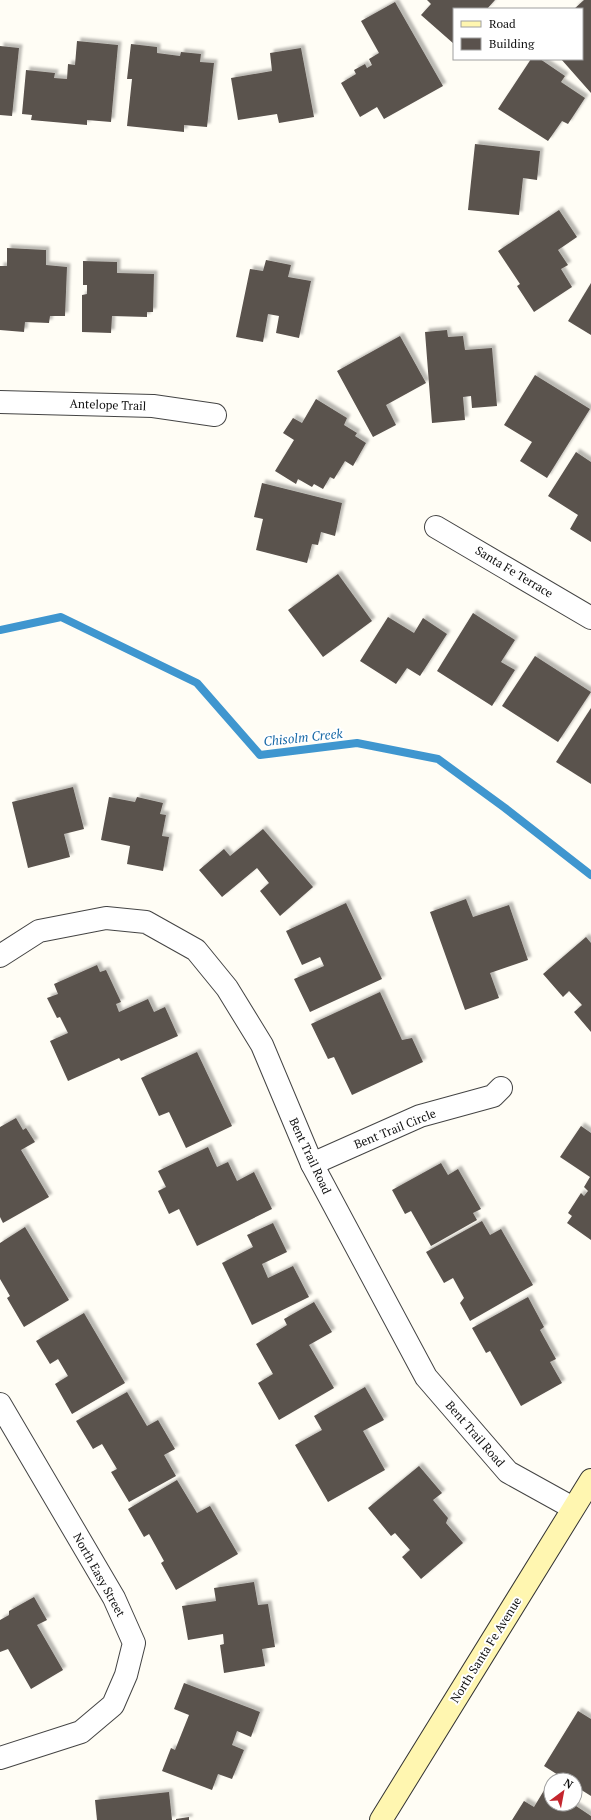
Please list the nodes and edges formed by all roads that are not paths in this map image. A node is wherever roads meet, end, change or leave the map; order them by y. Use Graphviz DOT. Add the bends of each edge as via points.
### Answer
graph roads {
  1 [pos="0,402"];
  2 [pos="215,415"];
  3 [pos="436,526"];
  4 [pos="591,618"];
  5 [pos="0,956"];
  6 [pos="502,1088"];
  7 [pos="312,1164"];
  8 [pos="0,1404"];
  9 [pos="591,1480"];
  10 [pos="574,1508"];
  11 [pos="0,1758"];
  12 [pos="381,1820"];
  1 -- 2 [label="street, Antelope Trail" via="153,406"];
  3 -- 4 [label="street, Santa Fe Terrace"];
  5 -- 7 [label="street, Bent Trail Road" via="39,931 106,918 146,922 196,950 227,988 262,1045"];
  6 -- 7 [label="street, Bent Trail Circle" via="493,1096 420,1116"];
  7 -- 10 [label="street, Bent Trail Road" via="426,1377 508,1472"];
  8 -- 11 [label="street, North Easy Street" via="114,1598 134,1643 126,1675 113,1705 81,1732"];
  9 -- 10 [label="main road, North Santa Fe Avenue"];
  10 -- 12 [label="main road, North Santa Fe Avenue"];
}
